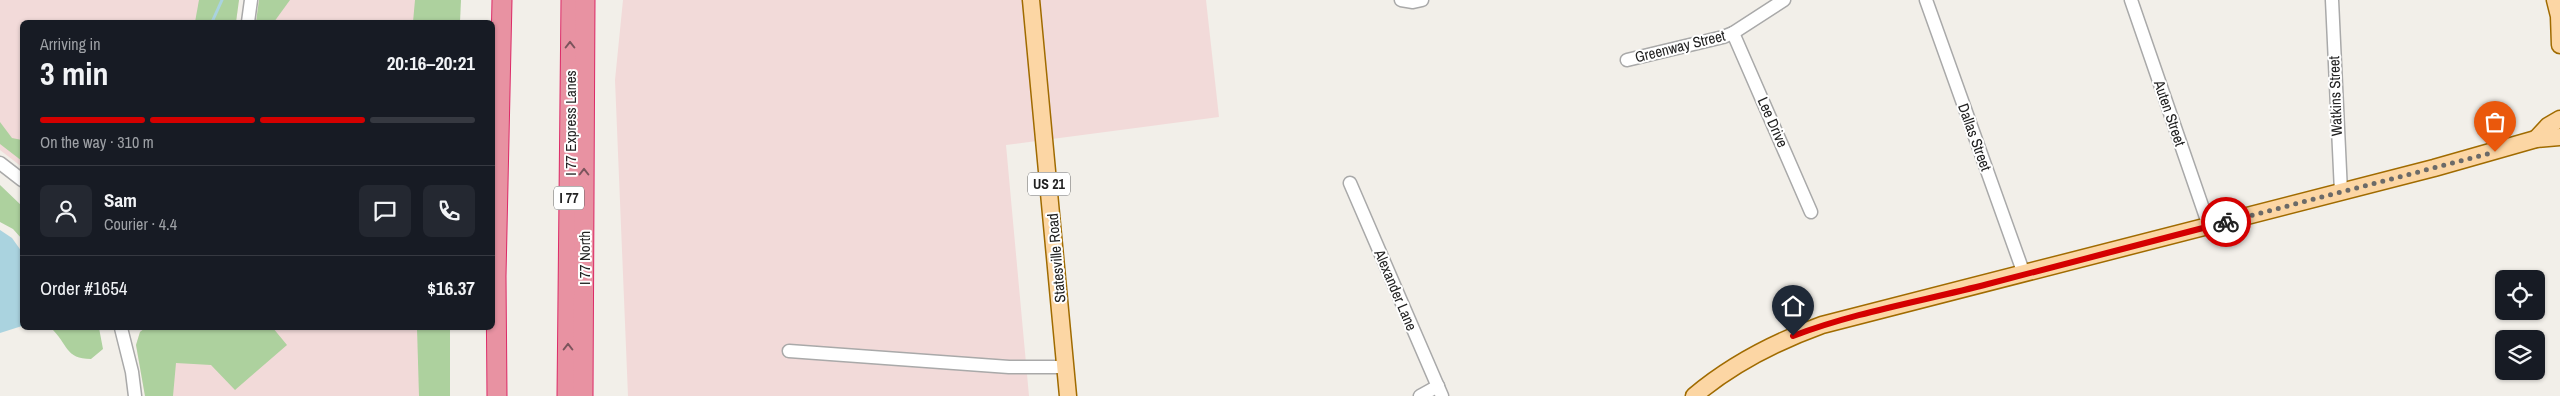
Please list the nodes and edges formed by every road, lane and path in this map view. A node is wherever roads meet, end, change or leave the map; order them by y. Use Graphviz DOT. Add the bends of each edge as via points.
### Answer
graph roads {
  1 [pos="251,0"];
  2 [pos="490,0"];
  3 [pos="502,0"];
  4 [pos="571,0"];
  5 [pos="585,0"];
  6 [pos="1031,0"];
  7 [pos="1401,0"];
  8 [pos="1422,0"];
  9 [pos="1784,0"];
  10 [pos="1926,0"];
  11 [pos="2130,0"];
  12 [pos="2332,0"];
  13 [pos="2558,11"];
  14 [pos="248,20"];
  15 [pos="489,20"];
  16 [pos="1733,33"];
  17 [pos="2560,45"];
  18 [pos="1627,60"];
  19 [pos="2559,115"];
  20 [pos="2560,137"];
  21 [pos="2536,139"];
  22 [pos="0,163"];
  23 [pos="20,178"];
  24 [pos="1350,184"];
  25 [pos="2341,192"];
  26 [pos="1811,212"];
  27 [pos="2209,226"];
  28 [pos="2024,274"];
  29 [pos="122,330"];
  30 [pos="484,330"];
  31 [pos="789,351"];
  32 [pos="1066,367"];
  33 [pos="1440,391"];
  34 [pos="135,396"];
  35 [pos="485,396"];
  36 [pos="497,396"];
  37 [pos="568,396"];
  38 [pos="582,396"];
  39 [pos="1068,396"];
  40 [pos="1420,396"];
  41 [pos="1694,396"];
  1 -- 14 [label="street"];
  2 -- 15 [label="highway"];
  3 -- 36 [label="highway" via="496,276"];
  37 -- 4 [label="highway, I 77 Express Lanes / I 77, one-way"];
  38 -- 5 [label="highway, I 77 North / I 77, one-way"];
  6 -- 32 [label="main road, Statesville Road / US 21"];
  7 -- 8 [label="street"];
  9 -- 16 [label="street, Greenway Street"];
  10 -- 28 [label="street, Dallas Street"];
  11 -- 27 [label="street, Auten Street"];
  12 -- 25 [label="street, Watkins Street"];
  13 -- 17 [label="main road"];
  16 -- 18 [label="street, Greenway Street"];
  16 -- 26 [label="street, Lee Drive"];
  19 -- 21 [label="main road"];
  20 -- 21 [label="main road"];
  21 -- 25 [label="main road"];
  22 -- 23 [label="street"];
  24 -- 33 [label="street, Alexander Lane"];
  25 -- 27 [label="main road"];
  27 -- 28 [label="main road"];
  28 -- 41 [label="main road" via="1817,327 1751,357"];
  29 -- 34 [label="street"];
  30 -- 35 [label="highway"];
  31 -- 32 [label="street" via="1009,367"];
  32 -- 39 [label="main road, Statesville Road / US 21"];
  33 -- 40 [label="street"];
}
